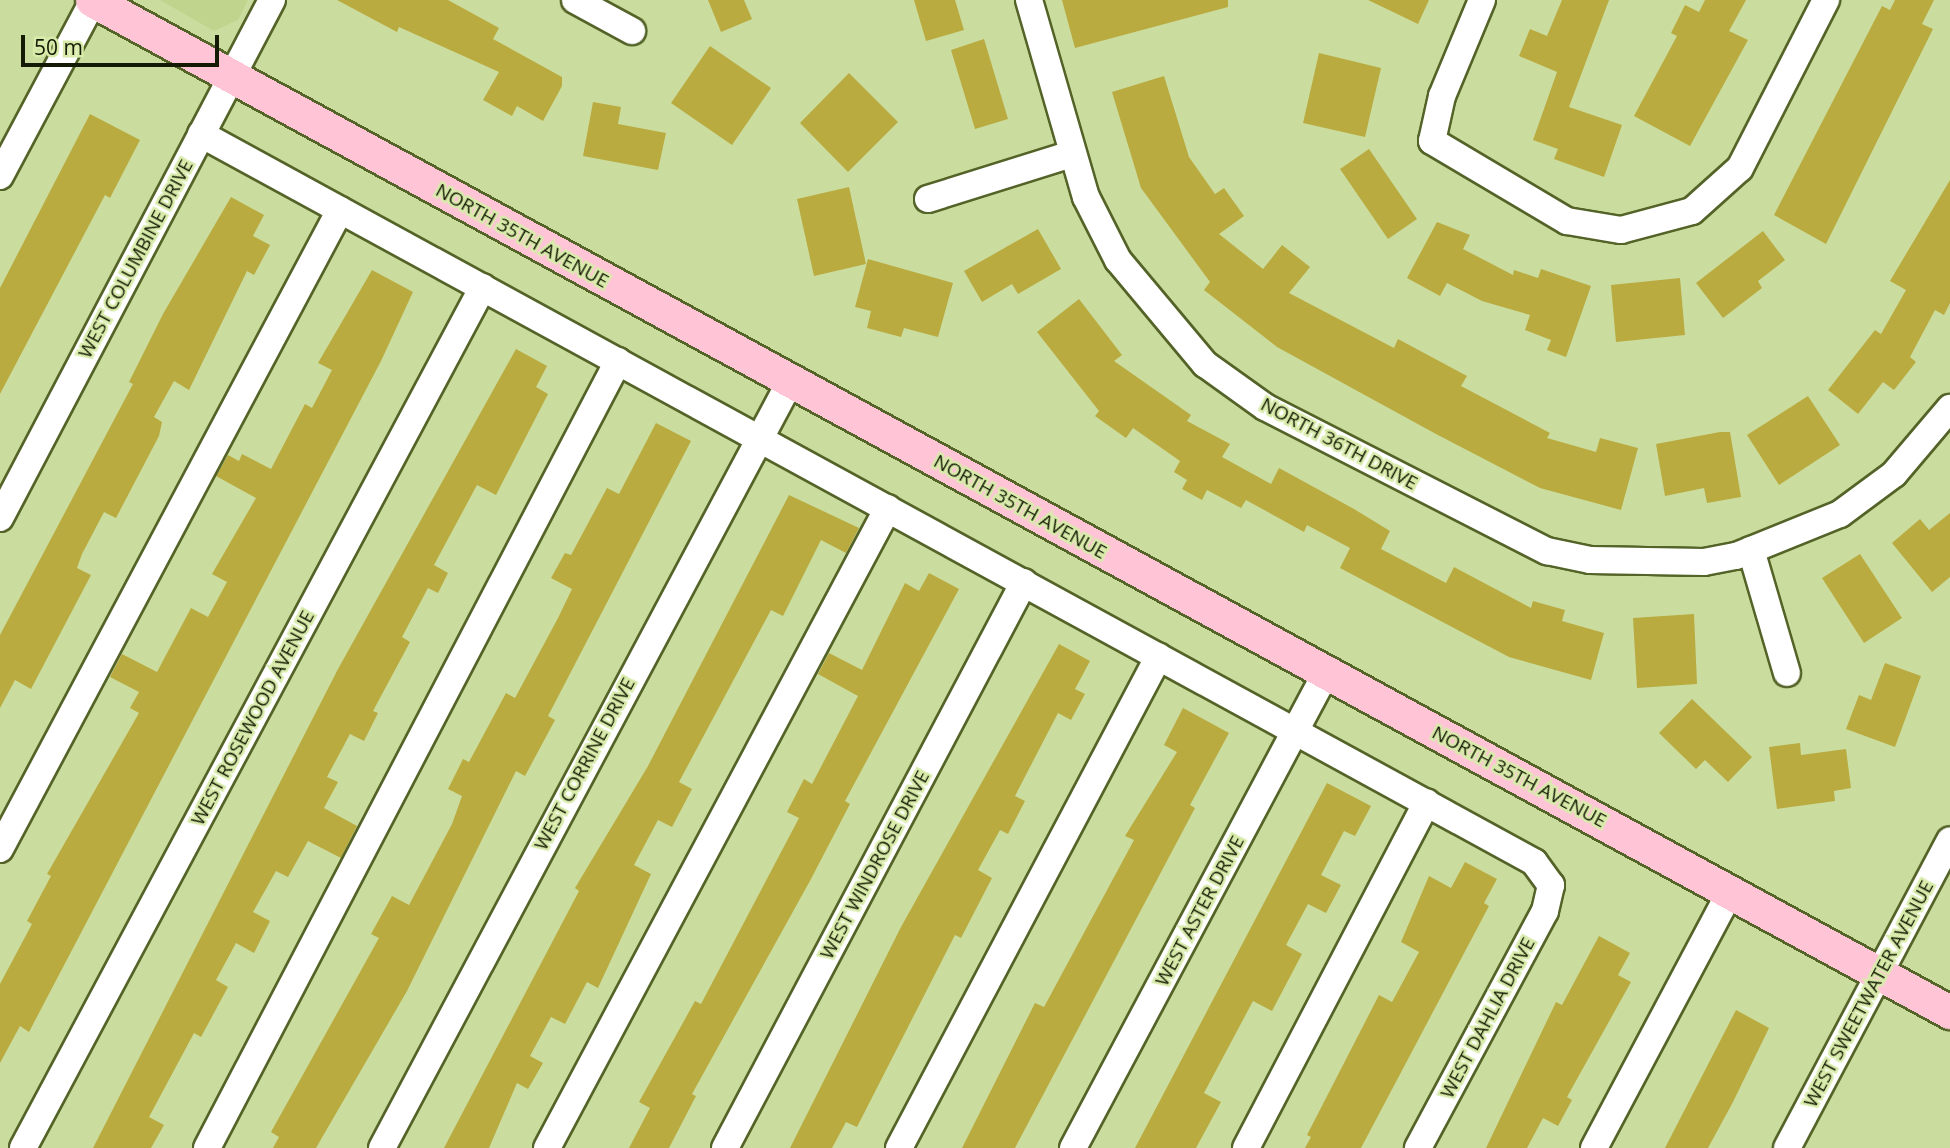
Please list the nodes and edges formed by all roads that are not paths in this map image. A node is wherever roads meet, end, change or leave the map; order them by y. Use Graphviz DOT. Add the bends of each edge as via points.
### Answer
graph roads {
  1 [pos="92,0"];
  2 [pos="272,0"];
  3 [pos="575,0"];
  4 [pos="1029,0"];
  5 [pos="1482,0"];
  6 [pos="1826,0"];
  7 [pos="632,31"];
  8 [pos="232,75"];
  9 [pos="201,134"];
  10 [pos="1072,154"];
  11 [pos="0,176"];
  12 [pos="928,199"];
  13 [pos="340,210"];
  14 [pos="483,287"];
  15 [pos="618,361"];
  16 [pos="790,382"];
  17 [pos="1950,408"];
  18 [pos="757,438"];
  19 [pos="888,508"];
  20 [pos="0,519"];
  21 [pos="1751,550"];
  22 [pos="1024,582"];
  23 [pos="1159,656"];
  24 [pos="1326,673"];
  25 [pos="1787,673"];
  26 [pos="1296,730"];
  27 [pos="1427,802"];
  28 [pos="1950,840"];
  29 [pos="0,849"];
  30 [pos="1730,892"];
  31 [pos="1880,974"];
  32 [pos="1950,1012"];
  33 [pos="23,1148"];
  34 [pos="207,1148"];
  35 [pos="382,1148"];
  36 [pos="547,1148"];
  37 [pos="725,1148"];
  38 [pos="899,1148"];
  39 [pos="1073,1148"];
  40 [pos="1246,1148"];
  41 [pos="1418,1148"];
  42 [pos="1594,1148"];
  43 [pos="1787,1148"];
  1 -- 8 [label="main road, NORTH 35TH AVENUE"];
  1 -- 11 [label="street"];
  2 -- 8 [label="street, WEST COLUMBINE DRIVE"];
  3 -- 7 [label="street"];
  4 -- 10 [label="street, NORTH 36TH DRIVE"];
  5 -- 6 [label="street" via="1442,96 1432,141 1567,221 1622,230 1658,224 1692,211 1740,168"];
  8 -- 9 [label="street, WEST COLUMBINE DRIVE"];
  8 -- 16 [label="main road, NORTH 35TH AVENUE"];
  9 -- 13 [label="street"];
  9 -- 20 [label="street, WEST COLUMBINE DRIVE"];
  10 -- 12 [label="street"];
  10 -- 21 [label="street, NORTH 36TH DRIVE" via="1086,197 1139,287 1205,364 1265,407 1547,551 1590,560 1704,562"];
  13 -- 14 [label="street"];
  13 -- 29 [label="street"];
  14 -- 15 [label="street"];
  14 -- 33 [label="street, WEST ROSEWOOD AVENUE"];
  15 -- 18 [label="street"];
  15 -- 34 [label="street"];
  16 -- 18 [label="street, WEST CORRINE DRIVE"];
  16 -- 24 [label="main road, NORTH 35TH AVENUE"];
  17 -- 21 [label="street" via="1894,474 1840,514"];
  18 -- 19 [label="street"];
  18 -- 35 [label="street, WEST CORRINE DRIVE"];
  19 -- 22 [label="street"];
  19 -- 36 [label="street"];
  21 -- 25 [label="street"];
  22 -- 23 [label="street"];
  22 -- 37 [label="street, WEST WINDROSE DRIVE"];
  23 -- 26 [label="street"];
  23 -- 38 [label="street"];
  24 -- 26 [label="street, WEST ASTER DRIVE"];
  24 -- 30 [label="main road, NORTH 35TH AVENUE"];
  26 -- 27 [label="street"];
  26 -- 39 [label="street, WEST ASTER DRIVE"];
  27 -- 40 [label="street"];
  27 -- 41 [label="street, WEST DAHLIA DRIVE" via="1534,862 1551,885 1545,911"];
  28 -- 31 [label="street, WEST SWEETWATER AVENUE"];
  30 -- 31 [label="main road, NORTH 35TH AVENUE"];
  30 -- 42 [label="street"];
  31 -- 32 [label="main road, NORTH 35TH AVENUE"];
  31 -- 43 [label="street, WEST SWEETWATER AVENUE"];
}
